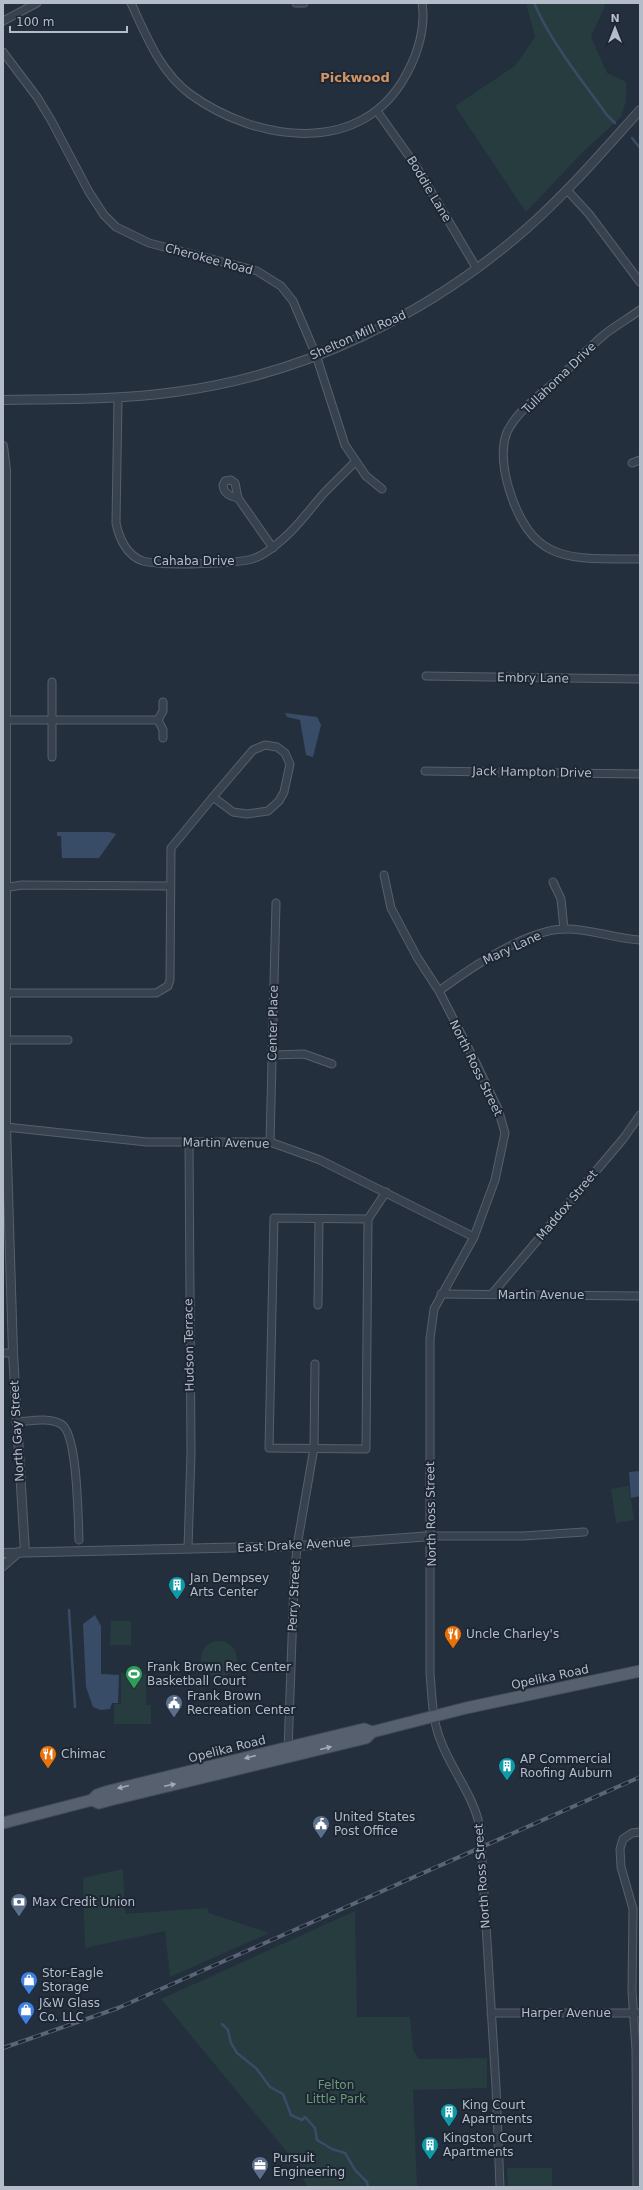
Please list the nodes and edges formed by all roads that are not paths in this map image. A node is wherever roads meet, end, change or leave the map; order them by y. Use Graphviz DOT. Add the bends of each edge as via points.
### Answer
graph roads {
  1 [pos="37,3"];
  2 [pos="131,3"];
  3 [pos="296,3"];
  4 [pos="304,3"];
  5 [pos="422,3"];
  6 [pos="3,21"];
  7 [pos="3,52"];
  8 [pos="640,110"];
  9 [pos="377,111"];
  10 [pos="567,190"];
  11 [pos="477,269"];
  12 [pos="640,282"];
  13 [pos="640,310"];
  14 [pos="316,355"];
  15 [pos="118,398"];
  16 [pos="3,400"];
  17 [pos="3,446"];
  18 [pos="640,460"];
  19 [pos="355,462"];
  20 [pos="632,463"];
  21 [pos="5,470"];
  22 [pos="382,489"];
  23 [pos="238,498"];
  24 [pos="273,548"];
  25 [pos="640,559"];
  26 [pos="4,584"];
  27 [pos="426,676"];
  28 [pos="640,679"];
  29 [pos="52,682"];
  30 [pos="163,702"];
  31 [pos="7,720"];
  32 [pos="52,720"];
  33 [pos="158,720"];
  34 [pos="163,738"];
  35 [pos="52,757"];
  36 [pos="425,771"];
  37 [pos="640,774"];
  38 [pos="213,797"];
  39 [pos="5,807"];
  40 [pos="384,875"];
  41 [pos="553,882"];
  42 [pos="170,886"];
  43 [pos="5,888"];
  44 [pos="276,903"];
  45 [pos="564,929"];
  46 [pos="640,940"];
  47 [pos="439,990"];
  48 [pos="7,993"];
  49 [pos="7,1040"];
  50 [pos="68,1040"];
  51 [pos="5,1050"];
  52 [pos="273,1055"];
  53 [pos="332,1064"];
  54 [pos="640,1115"];
  55 [pos="6,1128"];
  56 [pos="189,1141"];
  57 [pos="270,1142"];
  58 [pos="386,1192"];
  59 [pos="319,1219"];
  60 [pos="368,1219"];
  61 [pos="474,1237"];
  62 [pos="441,1294"];
  63 [pos="492,1294"];
  64 [pos="640,1296"];
  65 [pos="318,1305"];
  66 [pos="3,1353"];
  67 [pos="12,1353"];
  68 [pos="315,1364"];
  69 [pos="16,1422"];
  70 [pos="314,1448"];
  71 [pos="584,1532"];
  72 [pos="432,1536"];
  73 [pos="79,1540"];
  74 [pos="297,1546"];
  75 [pos="188,1548"];
  76 [pos="22,1552"];
  77 [pos="3,1553"];
  78 [pos="3,1566"];
  79 [pos="640,1671"];
  80 [pos="434,1717"];
  81 [pos="288,1752"];
  82 [pos="3,1823"];
  83 [pos="640,1832"];
  84 [pos="491,2013"];
  85 [pos="637,2013"];
  86 [pos="500,2187"];
  87 [pos="637,2187"];
  1 -- 6 [label="street"];
  2 -- 9 [label="street" via="152,49 168,73 189,93 237,120 262,129 316,134 343,128"];
  3 -- 4 [label="street"];
  5 -- 9 [label="street" via="421,34 414,61 400,86"];
  7 -- 14 [label="street, Cherokee Road" via="40,102 89,192 104,215 116,227 149,243 256,271 273,280 293,300"];
  8 -- 10 [label="street, Shelton Mill Road"];
  9 -- 11 [label="street, Boddie Lane" via="416,166"];
  10 -- 11 [label="street, Shelton Mill Road" via="526,229"];
  10 -- 12 [label="street" via="589,214"];
  11 -- 14 [label="street, Shelton Mill Road" via="413,311"];
  13 -- 25 [label="street, Tullahoma Drive" via="605,335 524,409 508,432 505,441 504,470 522,522 539,544 565,555 583,558"];
  14 -- 15 [label="street, Shelton Mill Road" via="231,382 177,392"];
  14 -- 19 [label="street, Cherokee Road" via="345,445"];
  15 -- 16 [label="street, Shelton Mill Road"];
  15 -- 24 [label="street, Cahaba Drive" via="116,523 121,541 127,549 143,561 187,563 252,559"];
  17 -- 21 [label="street, North Gay Street"];
  18 -- 20 [label="street"];
  19 -- 22 [label="street, Cherokee Road" via="366,476"];
  19 -- 24 [label="street, Cahaba Drive"];
  21 -- 26 [label="street, North Gay Street"];
  23 -- 24 [label="street"];
  26 -- 31 [label="street, North Gay Street"];
  27 -- 28 [label="street, Embry Lane"];
  29 -- 32 [label="street"];
  30 -- 33 [label="street" via="163,711"];
  31 -- 32 [label="street"];
  31 -- 39 [label="street, North Gay Street"];
  32 -- 33 [label="street"];
  32 -- 35 [label="street"];
  33 -- 34 [label="street" via="163,730"];
  36 -- 37 [label="street, Jack Hampton Drive"];
  38 -- 38 [label="street" via="253,750 266,745 277,747 285,753 290,764 284,792 268,811 247,814 234,812"];
  38 -- 42 [label="street" via="170,848"];
  39 -- 43 [label="street, North Gay Street"];
  40 -- 47 [label="street, North Ross Street" via="391,908 417,957"];
  41 -- 45 [label="street" via="561,899"];
  42 -- 43 [label="street" via="22,885"];
  42 -- 48 [label="street" via="170,980 162,990 156,993"];
  43 -- 48 [label="street, North Gay Street"];
  44 -- 52 [label="street, Center Place"];
  45 -- 46 [label="street, Mary Lane" via="589,930"];
  45 -- 47 [label="street, Mary Lane" via="543,933 517,944 469,969"];
  47 -- 61 [label="street, North Ross Street" via="498,1109 505,1133 495,1180"];
  48 -- 49 [label="street, North Gay Street"];
  49 -- 50 [label="street"];
  49 -- 51 [label="street, North Gay Street"];
  51 -- 55 [label="street, North Gay Street"];
  52 -- 53 [label="street" via="304,1054"];
  52 -- 57 [label="street, Center Place"];
  54 -- 63 [label="street, Maddox Street" via="623,1139"];
  55 -- 56 [label="street, Martin Avenue" via="147,1142"];
  55 -- 67 [label="street, North Gay Street"];
  56 -- 57 [label="street, Martin Avenue"];
  56 -- 75 [label="street, Hudson Terrace" via="191,1454"];
  57 -- 58 [label="street, Martin Avenue" via="320,1160"];
  58 -- 60 [label="street"];
  58 -- 61 [label="street, Martin Avenue"];
  59 -- 60 [label="street"];
  59 -- 65 [label="street"];
  59 -- 70 [label="street" via="274,1218 269,1448"];
  60 -- 70 [label="street" via="366,1449"];
  61 -- 62 [label="street, North Ross Street"];
  62 -- 63 [label="street, Martin Avenue"];
  62 -- 72 [label="street, North Ross Street" via="434,1309 430,1339"];
  63 -- 64 [label="street, Martin Avenue"];
  66 -- 67 [label="street"];
  67 -- 69 [label="street, North Gay Street"];
  68 -- 70 [label="street, Perry Street"];
  69 -- 73 [label="street" via="54,1421 63,1425 69,1433 75,1471"];
  69 -- 76 [label="street, North Gay Street"];
  70 -- 74 [label="street, Perry Street"];
  71 -- 72 [label="street, East Drake Avenue" via="523,1536"];
  72 -- 74 [label="street, East Drake Avenue"];
  72 -- 80 [label="street, North Ross Street" via="430,1673"];
  74 -- 75 [label="street, East Drake Avenue"];
  74 -- 81 [label="street, Perry Street"];
  75 -- 76 [label="street, East Drake Avenue"];
  76 -- 77 [label="street, East Drake Avenue"];
  76 -- 78 [label="street"];
  79 -- 80 [label="main road, Opelika Road"];
  80 -- 81 [label="main road, Opelika Road" via="372,1732 364,1729"];
  80 -- 84 [label="street, North Ross Street" via="439,1738 477,1811"];
  81 -- 82 [label="main road, Opelika Road" via="109,1791 97,1794 92,1800"];
  83 -- 85 [label="street" via="623,1839 620,1853 621,1867 633,1910"];
  84 -- 85 [label="street, Harper Avenue"];
  84 -- 86 [label="street, North Ross Street"];
  85 -- 87 [label="street"];
}
